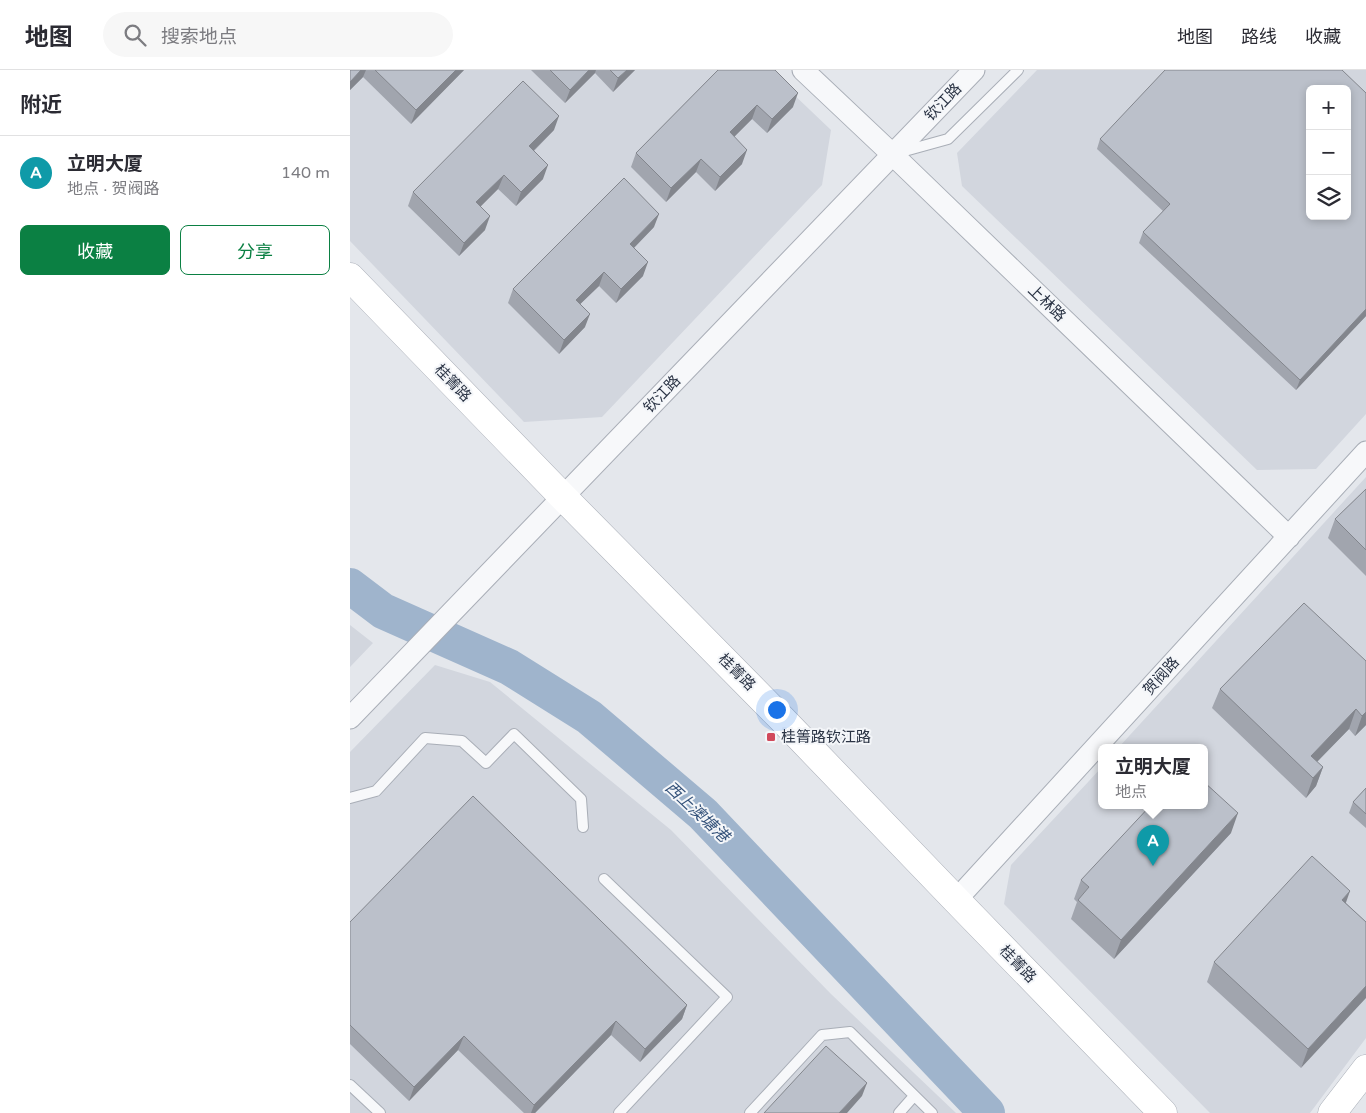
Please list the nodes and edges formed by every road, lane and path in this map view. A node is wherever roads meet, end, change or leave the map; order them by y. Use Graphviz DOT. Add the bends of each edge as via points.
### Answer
graph roads {
  1 [pos="803,70"];
  2 [pos="974,70"];
  3 [pos="1018,70"];
  4 [pos="893,154"];
  5 [pos="350,277"];
  6 [pos="1366,452"];
  7 [pos="563,497"];
  8 [pos="1289,537"];
  9 [pos="350,718"];
  10 [pos="1099,744"];
  11 [pos="1098,745"];
  12 [pos="350,798"];
  13 [pos="583,827"];
  14 [pos="604,879"];
  15 [pos="956,900"];
  16 [pos="1366,1068"];
  17 [pos="350,1085"];
  18 [pos="914,1096"];
  19 [pos="380,1113"];
  20 [pos="619,1113"];
  21 [pos="750,1113"];
  22 [pos="899,1113"];
  23 [pos="932,1113"];
  24 [pos="1163,1113"];
  25 [pos="1332,1113"];
  1 -- 4 [label="street, 上林路"];
  2 -- 4 [label="street, 钦江路"];
  3 -- 4 [label="lane" via="948,139"];
  4 -- 7 [label="street, 钦江路"];
  4 -- 8 [label="street, 上林路"];
  5 -- 7 [label="street, 桂箐路"];
  6 -- 8 [label="street, 贺阀路"];
  7 -- 9 [label="street, 钦江路"];
  7 -- 15 [label="street, 桂箐路"];
  8 -- 10 [label="street, 贺阀路"];
  11 -- 15 [label="street, 贺阀路"];
  12 -- 13 [label="lane" via="376,791 425,738 462,741 486,763 514,734 581,800"];
  14 -- 20 [label="lane" via="727,997"];
  15 -- 24 [label="street, 桂箐路"];
  16 -- 25 [label="street"];
  17 -- 19 [label="lane"];
  18 -- 21 [label="lane" via="850,1032 822,1035"];
  18 -- 22 [label="lane"];
  18 -- 23 [label="lane"];
}
